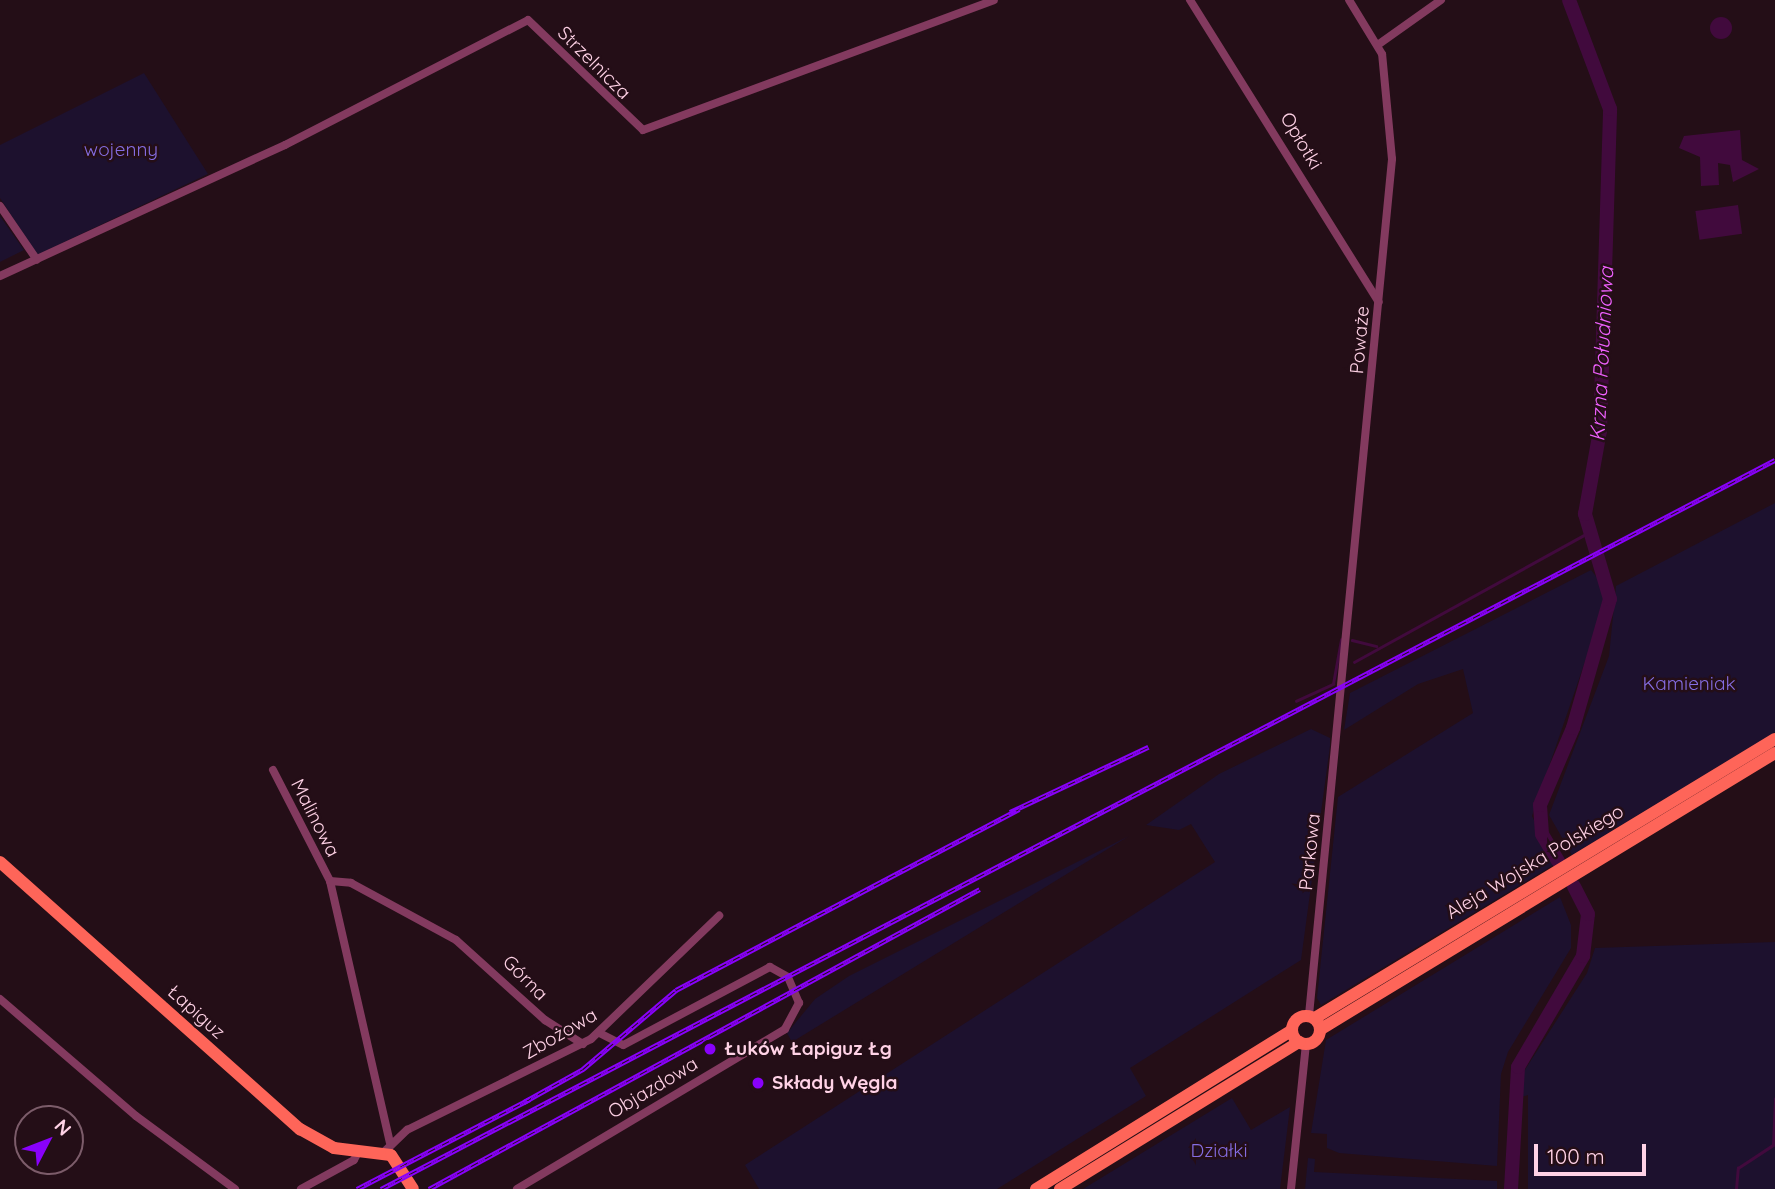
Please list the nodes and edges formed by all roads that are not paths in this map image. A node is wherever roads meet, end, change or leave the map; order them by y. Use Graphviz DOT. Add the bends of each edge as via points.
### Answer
graph roads {
  1 [pos="994,0"];
  2 [pos="1191,0"];
  3 [pos="1349,0"];
  4 [pos="1441,0"];
  5 [pos="1379,44"];
  6 [pos="0,206"];
  7 [pos="37,260"];
  8 [pos="0,276"];
  9 [pos="1379,302"];
  10 [pos="1343,692"];
  11 [pos="1775,739"];
  12 [pos="1775,753"];
  13 [pos="273,770"];
  14 [pos="0,862"];
  15 [pos="330,881"];
  16 [pos="719,916"];
  17 [pos="0,999"];
  18 [pos="1315,1021"];
  19 [pos="1292,1030"];
  20 [pos="599,1033"];
  21 [pos="1302,1043"];
  22 [pos="583,1044"];
  23 [pos="387,1147"];
  24 [pos="359,1150"];
  25 [pos="235,1189"];
  26 [pos="301,1189"];
  27 [pos="413,1189"];
  28 [pos="517,1189"];
  29 [pos="1036,1189"];
  30 [pos="1060,1189"];
  31 [pos="1291,1189"];
  1 -- 7 [label="street, Strzelnicza" via="643,130 528,20 316,129"];
  2 -- 9 [label="street, Opłotki"];
  3 -- 5 [label="street, Poważe"];
  4 -- 5 [label="street"];
  5 -- 9 [label="street, Poważe" via="1392,159"];
  6 -- 7 [label="street"];
  7 -- 8 [label="street, Strzelnicza"];
  9 -- 10 [label="street, Poważe"];
  10 -- 18 [label="street, Parkowa"];
  11 -- 18 [label="main road, Aleja Wojska Polskiego"];
  12 -- 18 [label="main road, Aleja Wojska Polskiego"];
  13 -- 15 [label="street, Malinowa"];
  14 -- 24 [label="main road, Łapiguz" via="300,1129 327,1145"];
  15 -- 22 [label="street, Górna" via="351,883 444,933"];
  15 -- 23 [label="street, Malinowa"];
  16 -- 20 [label="street, Zbożowa"];
  17 -- 25 [label="street" via="136,1116"];
  18 -- 19 [label="main road" via="1298,1018"];
  18 -- 21 [label="main road"];
  19 -- 21 [label="main road"];
  19 -- 29 [label="main road"];
  20 -- 22 [label="street, Zbożowa"];
  20 -- 28 [label="street, Objazdowa" via="623,1045 770,967 784,972 799,1003 785,1029"];
  21 -- 30 [label="main road"];
  21 -- 31 [label="street"];
  22 -- 23 [label="street, Zbożowa"];
  23 -- 24 [label="main road, Łapiguz"];
  23 -- 27 [label="main road"];
  24 -- 26 [label="street" via="347,1164"];
}
